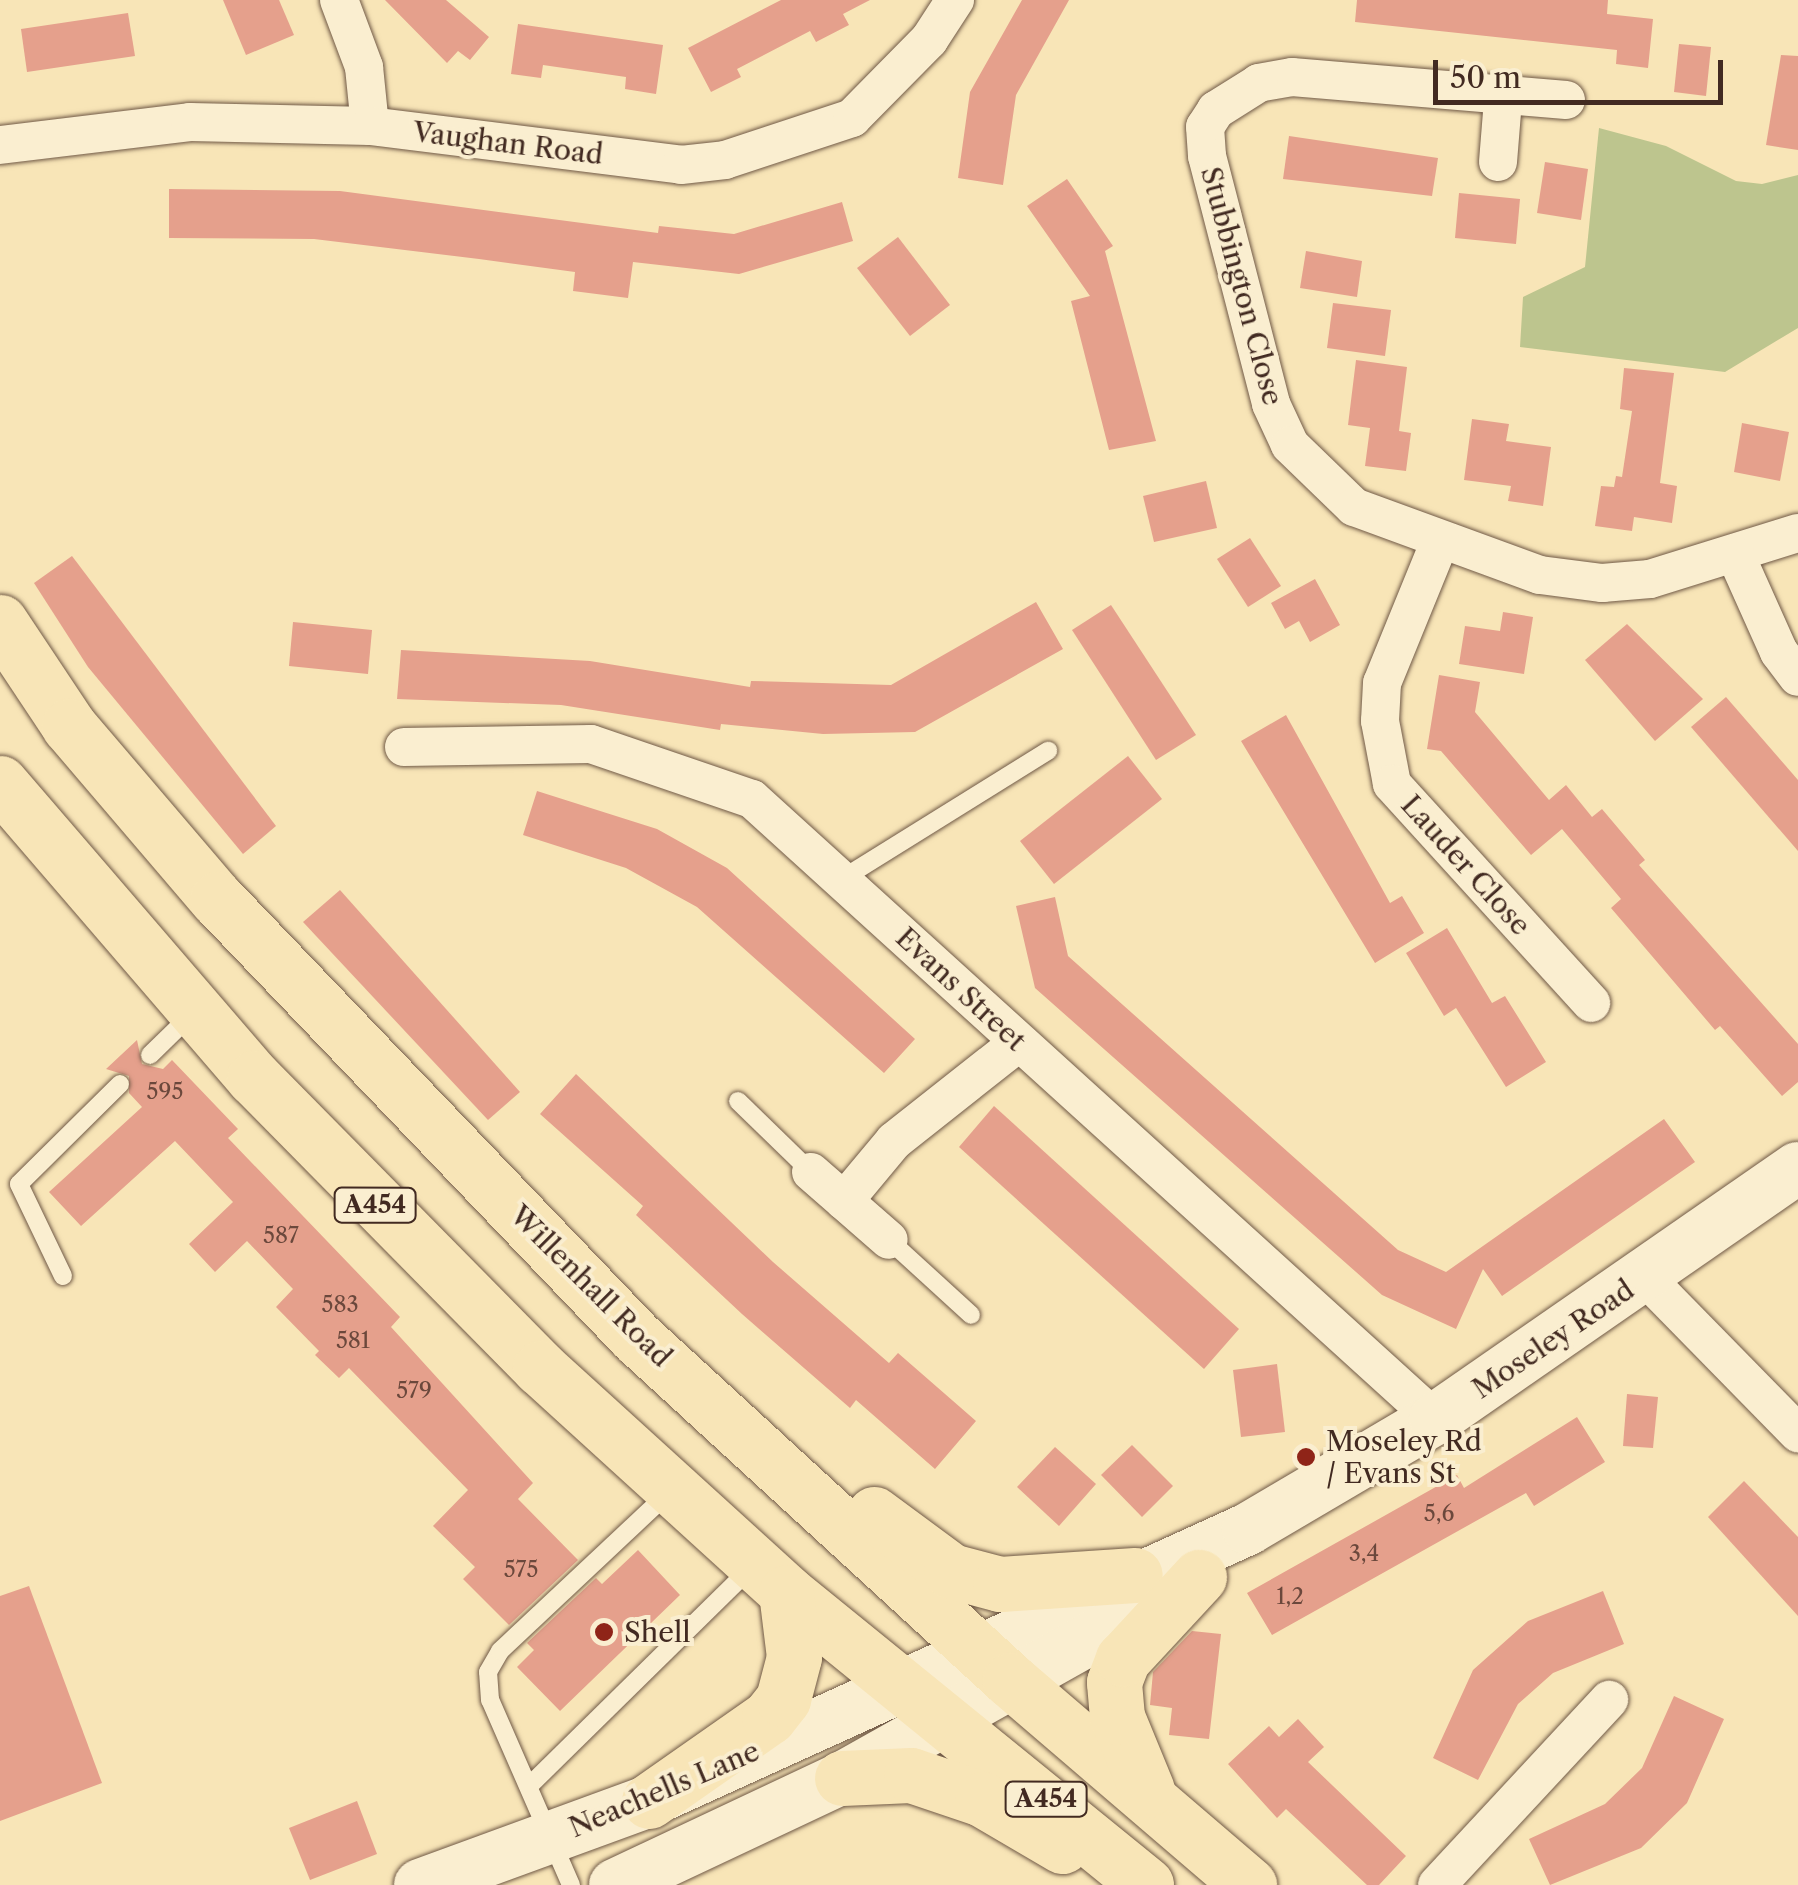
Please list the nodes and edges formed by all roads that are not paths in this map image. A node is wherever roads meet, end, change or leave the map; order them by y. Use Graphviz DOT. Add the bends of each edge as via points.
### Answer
graph roads {
  1 [pos="339,0"];
  2 [pos="955,0"];
  3 [pos="1502,100"];
  4 [pos="1566,100"];
  5 [pos="370,126"];
  6 [pos="0,144"];
  7 [pos="1498,162"];
  8 [pos="1798,533"];
  9 [pos="1440,541"];
  10 [pos="1736,556"];
  11 [pos="0,622"];
  12 [pos="1798,677"];
  13 [pos="404,747"];
  14 [pos="1048,752"];
  15 [pos="0,782"];
  16 [pos="842,879"];
  17 [pos="1591,1003"];
  18 [pos="194,1011"];
  19 [pos="1018,1043"];
  20 [pos="150,1055"];
  21 [pos="120,1084"];
  22 [pos="738,1101"];
  23 [pos="1798,1168"];
  24 [pos="811,1172"];
  25 [pos="844,1201"];
  26 [pos="889,1240"];
  27 [pos="63,1276"];
  28 [pos="1645,1277"];
  29 [pos="971,1315"];
  30 [pos="636,1337"];
  31 [pos="1435,1419"];
  32 [pos="1798,1433"];
  33 [pos="672,1489"];
  34 [pos="1248,1528"];
  35 [pos="1135,1575"];
  36 [pos="1199,1577"];
  37 [pos="771,1578"];
  38 [pos="992,1664"];
  39 [pos="924,1700"];
  40 [pos="1610,1700"];
  41 [pos="842,1778"];
  42 [pos="529,1786"];
  43 [pos="649,1800"];
  44 [pos="1152,1802"];
  45 [pos="550,1836"];
  46 [pos="420,1885"];
  47 [pos="571,1885"];
  48 [pos="615,1885"];
  49 [pos="1118,1885"];
  50 [pos="1146,1885"];
  51 [pos="1249,1885"];
  52 [pos="1437,1885"];
  1 -- 5 [label="street" via="364,67"];
  2 -- 5 [label="street, Vaughan Road" via="929,40 852,118 725,160 682,164"];
  3 -- 4 [label="street, Stubbington Close"];
  3 -- 7 [label="street"];
  3 -- 9 [label="street, Stubbington Close" via="1292,77 1227,99 1205,127 1272,404 1290,445 1354,507"];
  5 -- 6 [label="street, Vaughan Road" via="190,122"];
  8 -- 10 [label="street, Stubbington Close"];
  9 -- 10 [label="street, Stubbington Close" via="1540,575 1602,583 1650,579"];
  9 -- 17 [label="street, Lauder Close" via="1382,683 1380,721 1392,784"];
  10 -- 12 [label="street" via="1779,652"];
  11 -- 30 [label="highway, Willenhall Road / A454" via="69,726 217,899"];
  13 -- 16 [label="street, Evans Street" via="591,744 752,799"];
  14 -- 16 [label="lane"];
  15 -- 18 [label="highway, A454"];
  16 -- 19 [label="street, Evans Street"];
  18 -- 20 [label="lane"];
  18 -- 33 [label="highway, A454" via="388,1218"];
  19 -- 25 [label="street" via="894,1141"];
  19 -- 31 [label="street, Evans Street"];
  21 -- 27 [label="lane" via="19,1184"];
  22 -- 24 [label="lane"];
  23 -- 28 [label="street, Moseley Road"];
  24 -- 25 [label="street"];
  25 -- 26 [label="street"];
  26 -- 29 [label="lane"];
  28 -- 31 [label="street, Moseley Road"];
  28 -- 32 [label="street"];
  30 -- 35 [label="highway" via="715,1379 951,1571 1000,1584"];
  30 -- 38 [label="highway, Willenhall Road / A454"];
  31 -- 34 [label="street, Moseley Road"];
  33 -- 37 [label="highway, A454"];
  33 -- 42 [label="lane" via="500,1651 488,1672 490,1700"];
  34 -- 35 [label="street, Moseley Road"];
  34 -- 36 [label="street, Moseley Road"];
  35 -- 38 [label="street, Moseley Road"];
  36 -- 38 [label="street, Moseley Road"];
  36 -- 44 [label="highway" via="1123,1659 1114,1682 1117,1717"];
  37 -- 39 [label="highway, A454"];
  37 -- 42 [label="lane"];
  37 -- 43 [label="highway" via="794,1657 783,1699 769,1717"];
  38 -- 39 [label="street, Moseley Road"];
  38 -- 44 [label="highway, Willenhall Road / A454"];
  39 -- 41 [label="street"];
  39 -- 43 [label="street, Neachells Lane"];
  39 -- 50 [label="highway, A454"];
  40 -- 52 [label="street"];
  41 -- 48 [label="street"];
  41 -- 49 [label="highway" via="910,1775 982,1799"];
  42 -- 45 [label="lane"];
  43 -- 45 [label="street, Neachells Lane"];
  44 -- 51 [label="highway, Willenhall Road / A454"];
  45 -- 46 [label="street, Neachells Lane"];
  45 -- 47 [label="lane"];
}
